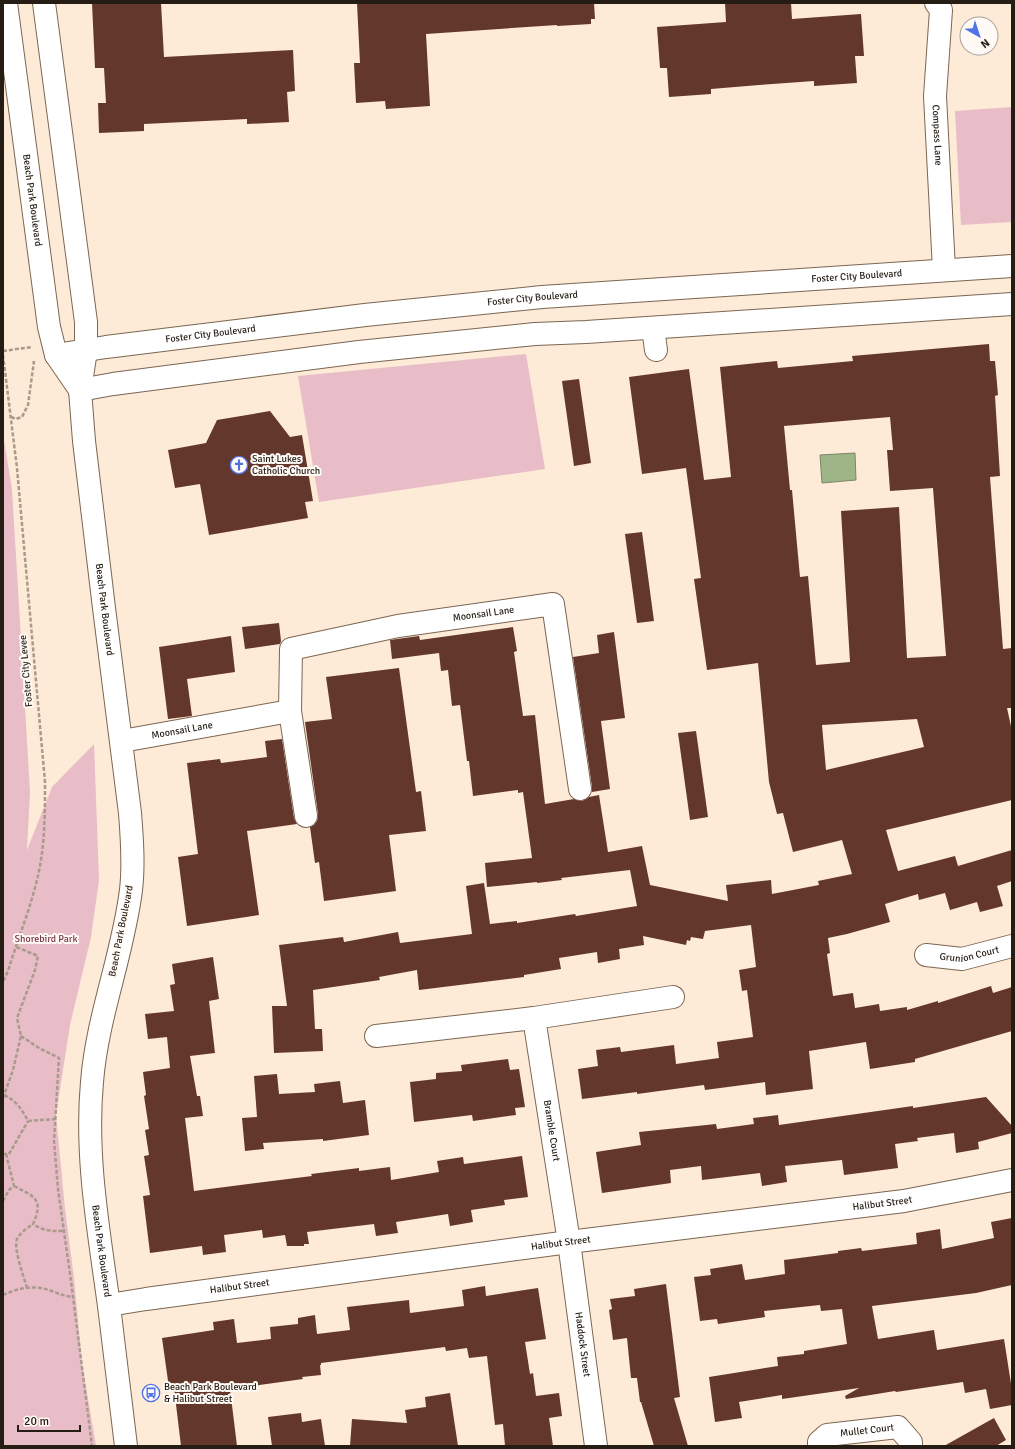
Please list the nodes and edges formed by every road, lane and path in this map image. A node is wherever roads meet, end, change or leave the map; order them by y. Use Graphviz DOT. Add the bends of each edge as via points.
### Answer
graph roads {
  1 [pos="6,3"];
  2 [pos="44,3"];
  3 [pos="936,3"];
  4 [pos="1012,266"];
  5 [pos="944,270"];
  6 [pos="1012,304"];
  7 [pos="653,328"];
  8 [pos="86,350"];
  9 [pos="656,350"];
  10 [pos="3,351"];
  11 [pos="35,352"];
  12 [pos="3,355"];
  13 [pos="56,355"];
  14 [pos="34,358"];
  15 [pos="80,390"];
  16 [pos="11,417"];
  17 [pos="290,711"];
  18 [pos="122,741"];
  19 [pos="580,789"];
  20 [pos="306,816"];
  21 [pos="1012,946"];
  22 [pos="16,947"];
  23 [pos="926,955"];
  24 [pos="3,982"];
  25 [pos="673,997"];
  26 [pos="534,1018"];
  27 [pos="21,1036"];
  28 [pos="376,1036"];
  29 [pos="4,1097"];
  30 [pos="55,1119"];
  31 [pos="28,1121"];
  32 [pos="4,1154"];
  33 [pos="1012,1180"];
  34 [pos="14,1186"];
  35 [pos="3,1201"];
  36 [pos="32,1224"];
  37 [pos="64,1231"];
  38 [pos="569,1242"];
  39 [pos="27,1288"];
  40 [pos="3,1295"];
  41 [pos="73,1297"];
  42 [pos="109,1305"];
  43 [pos="92,1446"];
  44 [pos="126,1446"];
  45 [pos="596,1446"];
  46 [pos="819,1446"];
  47 [pos="911,1446"];
  1 -- 13 [label="main road, Beach Park Boulevard" via="49,327"];
  2 -- 8 [label="main road, Beach Park Boulevard" via="86,322"];
  3 -- 5 [label="main road, Compass Lane" via="941,10 935,96"];
  4 -- 5 [label="main road, Foster City Boulevard"];
  5 -- 8 [label="main road, Foster City Boulevard" via="542,297 365,315"];
  6 -- 7 [label="main road"];
  7 -- 9 [label="main road"];
  7 -- 15 [label="main road" via="535,334 359,352"];
  8 -- 13 [label="main road, Foster City Boulevard"];
  8 -- 15 [label="main road, Beach Park Boulevard"];
  10 -- 11 [label="path" via="35,346"];
  12 -- 16 [label="path, Foster City Levee"];
  13 -- 15 [label="main road, Beach Park Boulevard"];
  14 -- 16 [label="path" via="28,405 22,417"];
  15 -- 18 [label="main road, Beach Park Boulevard" via="103,600"];
  16 -- 22 [label="path, Foster City Levee" via="45,782 45,832 39,871"];
  17 -- 18 [label="main road, Moonsail Lane"];
  17 -- 19 [label="main road, Moonsail Lane" via="292,649 398,626 553,604"];
  17 -- 20 [label="main road, Moonsail Lane"];
  18 -- 42 [label="main road, Beach Park Boulevard" via="131,827 131,890 120,952 98,1035 92,1082 90,1136"];
  21 -- 23 [label="main road, Grunion Court" via="962,959"];
  22 -- 24 [label="path, Foster City Levee"];
  22 -- 27 [label="path" via="38,956 17,1018"];
  25 -- 26 [label="main road"];
  26 -- 28 [label="main road"];
  26 -- 38 [label="main road, Bramble Court"];
  27 -- 29 [label="path"];
  27 -- 30 [label="path" via="59,1058"];
  29 -- 31 [label="path" via="10,1098 21,1107"];
  30 -- 31 [label="path"];
  30 -- 37 [label="path" via="56,1173"];
  31 -- 32 [label="path" via="9,1154"];
  32 -- 34 [label="path"];
  33 -- 38 [label="main road, Halibut Street" via="904,1201"];
  34 -- 35 [label="path"];
  34 -- 36 [label="path" via="32,1195 38,1202 38,1213"];
  36 -- 37 [label="path" via="49,1231"];
  36 -- 39 [label="path" via="16,1240"];
  37 -- 41 [label="path"];
  38 -- 42 [label="main road, Halibut Street"];
  38 -- 45 [label="main road, Haddock Street"];
  39 -- 40 [label="path"];
  39 -- 41 [label="path" via="48,1290"];
  41 -- 43 [label="path"];
  42 -- 44 [label="main road, Beach Park Boulevard"];
  46 -- 47 [label="main road, Mullet Court" via="819,1442 827,1434 898,1426 911,1442"];
}
